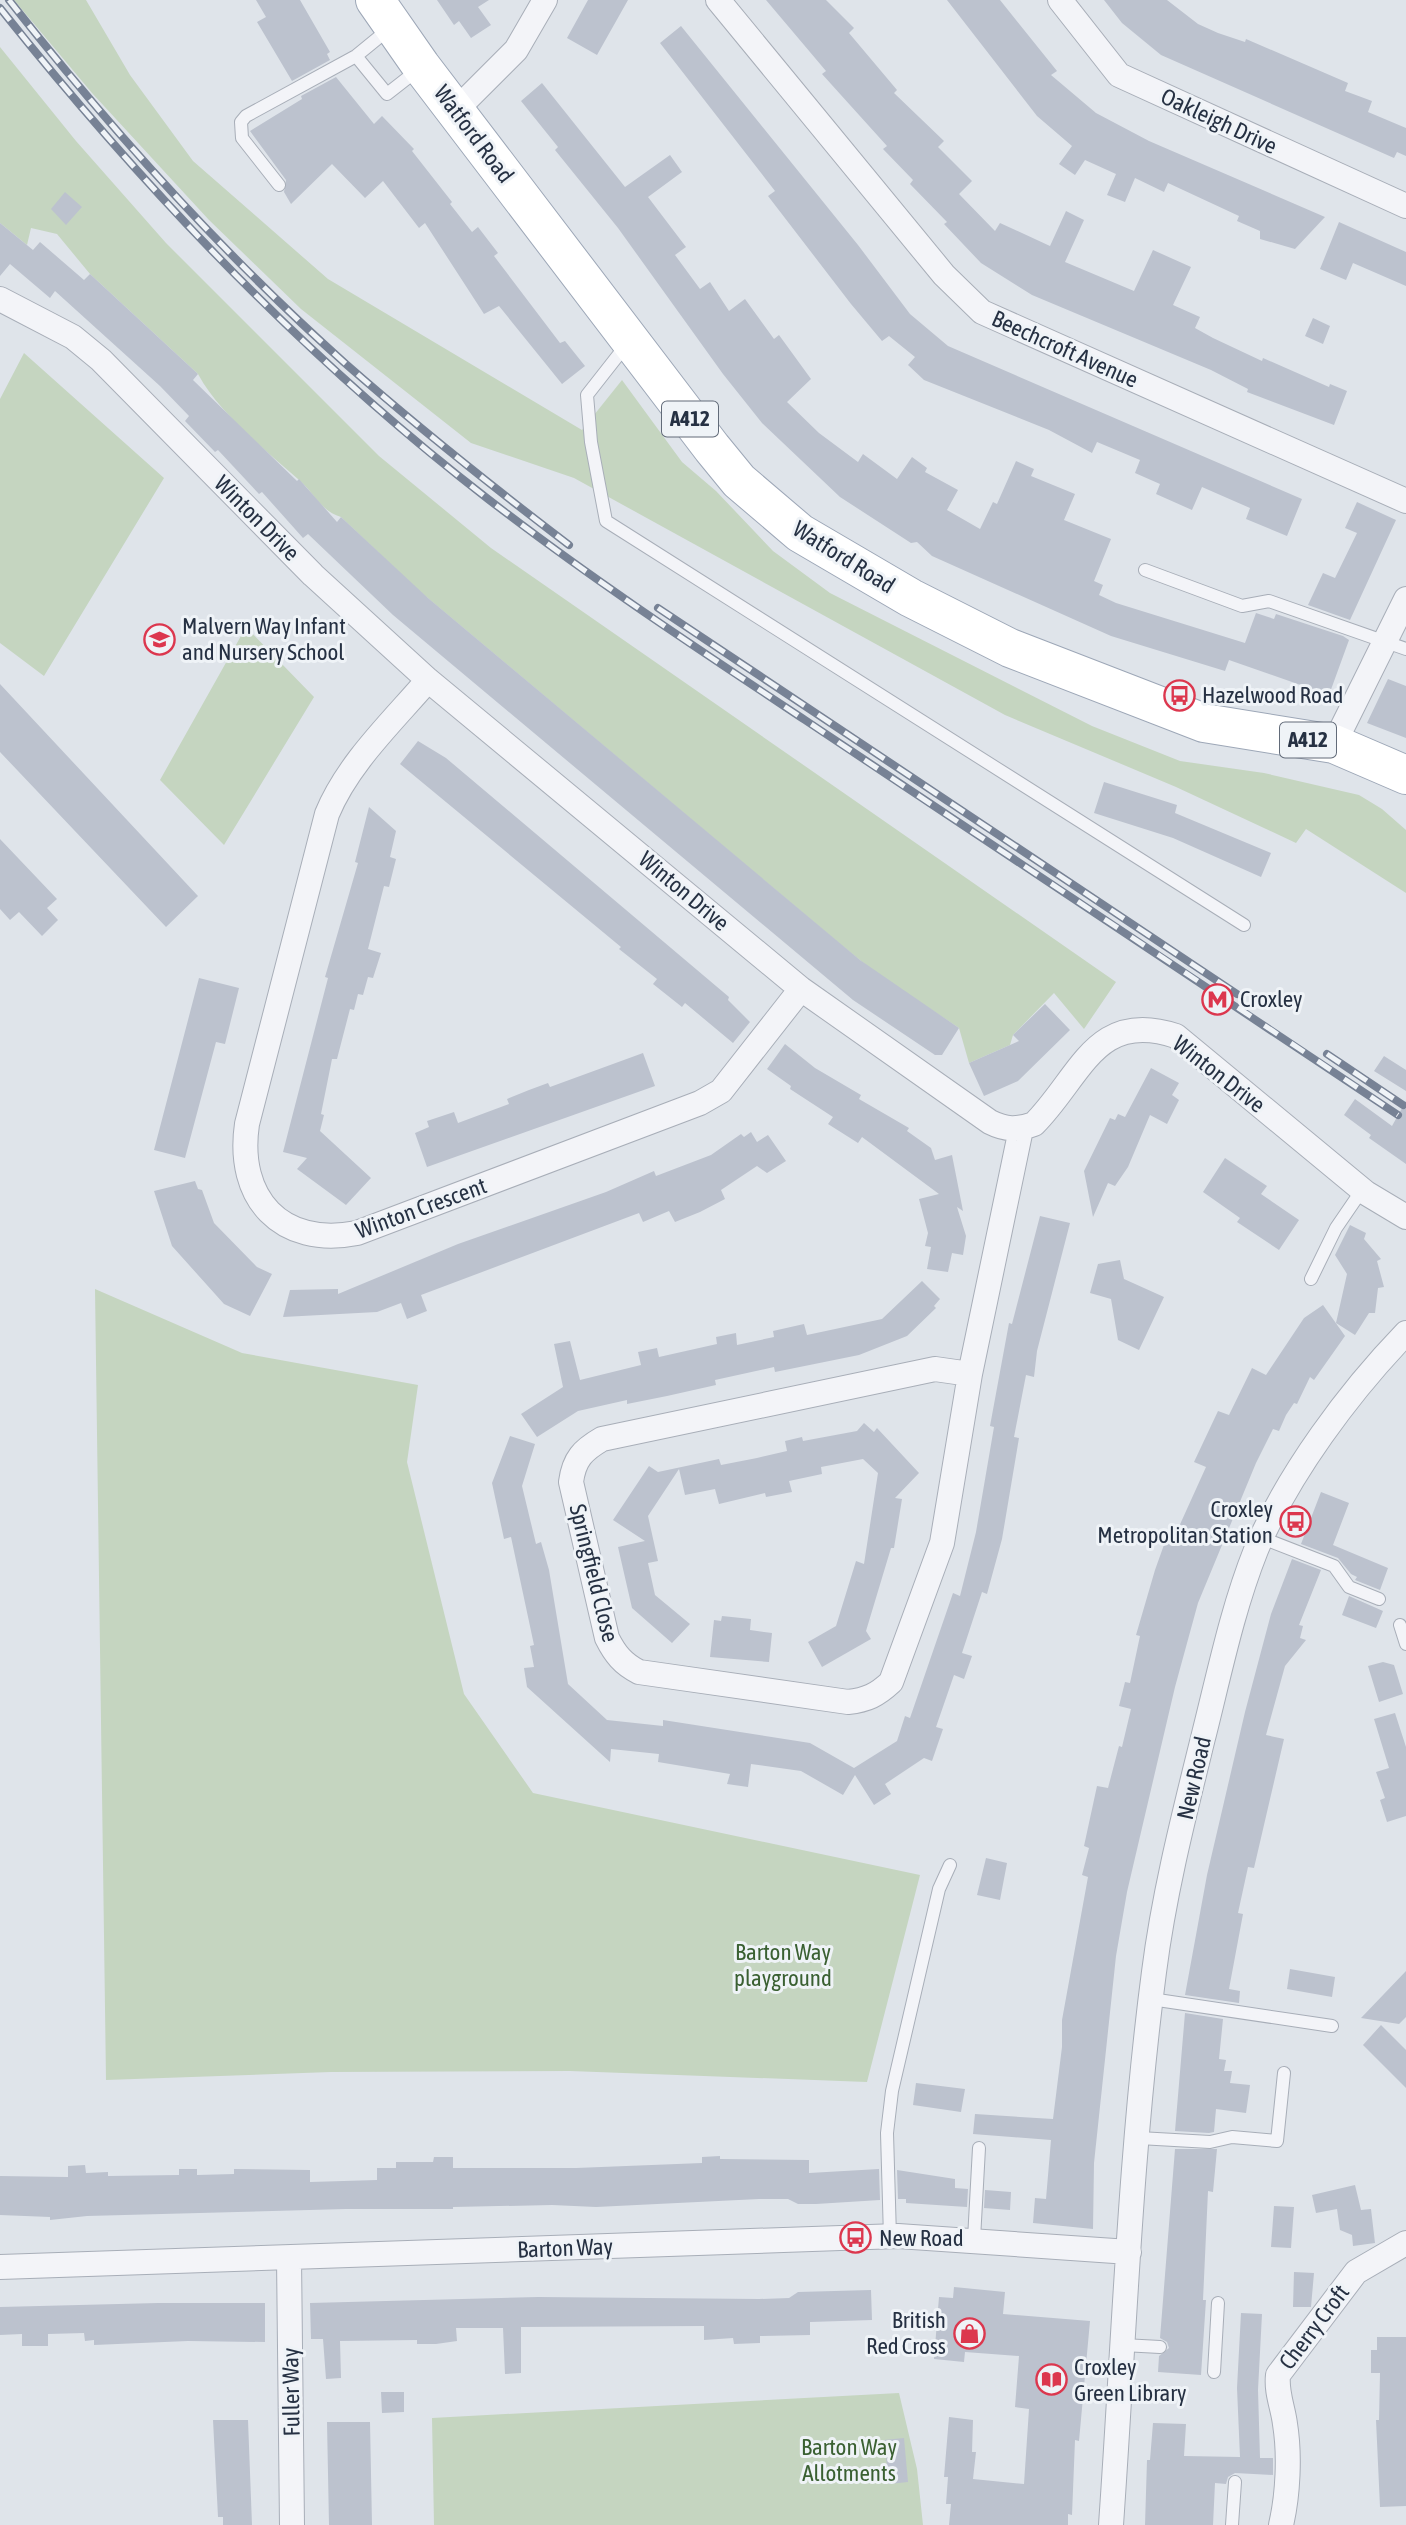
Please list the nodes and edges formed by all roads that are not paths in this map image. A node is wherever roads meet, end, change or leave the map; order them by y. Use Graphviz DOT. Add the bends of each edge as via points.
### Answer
graph roads {
  1 [pos="545,0"];
  2 [pos="718,0"];
  3 [pos="1060,0"];
  4 [pos="384,13"];
  5 [pos="356,56"];
  6 [pos="421,66"];
  7 [pos="457,109"];
  8 [pos="279,185"];
  9 [pos="1406,206"];
  10 [pos="0,299"];
  11 [pos="629,340"];
  12 [pos="1406,500"];
  13 [pos="1145,570"];
  14 [pos="1406,599"];
  15 [pos="1395,645"];
  16 [pos="428,680"];
  17 [pos="1334,744"];
  18 [pos="1406,775"];
  19 [pos="1244,925"];
  20 [pos="801,989"];
  21 [pos="1021,1129"];
  22 [pos="1362,1190"];
  23 [pos="1406,1217"];
  24 [pos="1311,1279"];
  25 [pos="1406,1333"];
  26 [pos="970,1374"];
  27 [pos="1262,1538"];
  28 [pos="1379,1599"];
  29 [pos="1400,1625"];
  30 [pos="1406,1644"];
  31 [pos="950,1865"];
  32 [pos="1151,1999"];
  33 [pos="1332,2026"];
  34 [pos="1284,2073"];
  35 [pos="1139,2138"];
  36 [pos="979,2148"];
  37 [pos="890,2237"];
  38 [pos="974,2239"];
  39 [pos="1406,2244"];
  40 [pos="1129,2252"];
  41 [pos="289,2258"];
  42 [pos="0,2267"];
  43 [pos="1218,2303"];
  44 [pos="1123,2345"];
  45 [pos="1160,2347"];
  46 [pos="1214,2372"];
  47 [pos="1235,2482"];
  48 [pos="292,2525"];
  49 [pos="1111,2525"];
  50 [pos="1232,2525"];
  51 [pos="1281,2525"];
  1 -- 7 [label="street" via="516,50"];
  2 -- 12 [label="street, Beechcroft Avenue" via="944,275 982,312"];
  3 -- 9 [label="street, Oakleigh Drive" via="1119,75"];
  4 -- 5 [label="lane"];
  4 -- 6 [label="main road, Watford Road / A412"];
  5 -- 6 [label="lane" via="387,94"];
  5 -- 8 [label="lane" via="241,122 242,138"];
  6 -- 7 [label="main road, Watford Road / A412"];
  7 -- 11 [label="main road, Watford Road / A412"];
  10 -- 16 [label="street, Winton Drive" via="73,337 101,360 313,575"];
  11 -- 17 [label="main road, Watford Road / A412" via="740,481 800,533 911,598 1010,648 1205,723"];
  11 -- 19 [label="lane" via="587,395 606,521"];
  13 -- 15 [label="lane" via="1242,606 1269,601"];
  14 -- 15 [label="street"];
  15 -- 17 [label="street"];
  16 -- 20 [label="street, Winton Drive"];
  16 -- 20 [label="street, Winton Crescent" via="349,773 327,814 247,1124 244,1163 257,1198 270,1211 304,1233 340,1237 358,1233 700,1103 721,1091"];
  17 -- 18 [label="main road, Watford Road / A412"];
  20 -- 21 [label="street, Winton Drive" via="990,1122"];
  21 -- 22 [label="street, Winton Drive" via="1034,1124 1046,1111 1098,1044 1138,1029 1158,1030 1176,1036"];
  21 -- 26 [label="street, Springfield Close"];
  22 -- 23 [label="street, Winton Drive"];
  22 -- 24 [label="lane" via="1336,1228"];
  25 -- 27 [label="street, New Road" via="1347,1402 1309,1456"];
  26 -- 26 [label="street, Springfield Close" via="942,1543 891,1682 880,1692 848,1702 639,1672 614,1652 571,1482 573,1465 585,1449 602,1439 862,1383 935,1369"];
  27 -- 28 [label="lane" via="1334,1566 1349,1587"];
  27 -- 32 [label="street, New Road" via="1238,1599 1194,1775 1167,1892"];
  29 -- 30 [label="lane"];
  31 -- 37 [label="lane" via="939,1889 892,2091 887,2133"];
  32 -- 33 [label="lane"];
  32 -- 35 [label="street, New Road"];
  34 -- 35 [label="lane" via="1277,2141"];
  35 -- 40 [label="street, New Road"];
  36 -- 38 [label="lane"];
  37 -- 38 [label="street, Barton Way"];
  37 -- 41 [label="street, Barton Way"];
  38 -- 40 [label="street, Barton Way"];
  39 -- 51 [label="street, Cherry Croft" via="1356,2272 1278,2375 1276,2389 1286,2425 1286,2507"];
  40 -- 44 [label="street, New Road"];
  41 -- 42 [label="street, Barton Way"];
  41 -- 48 [label="street, Fuller Way"];
  43 -- 46 [label="lane" via="1209,2351"];
  44 -- 45 [label="lane"];
  44 -- 49 [label="street, New Road"];
  47 -- 50 [label="lane"];
}
